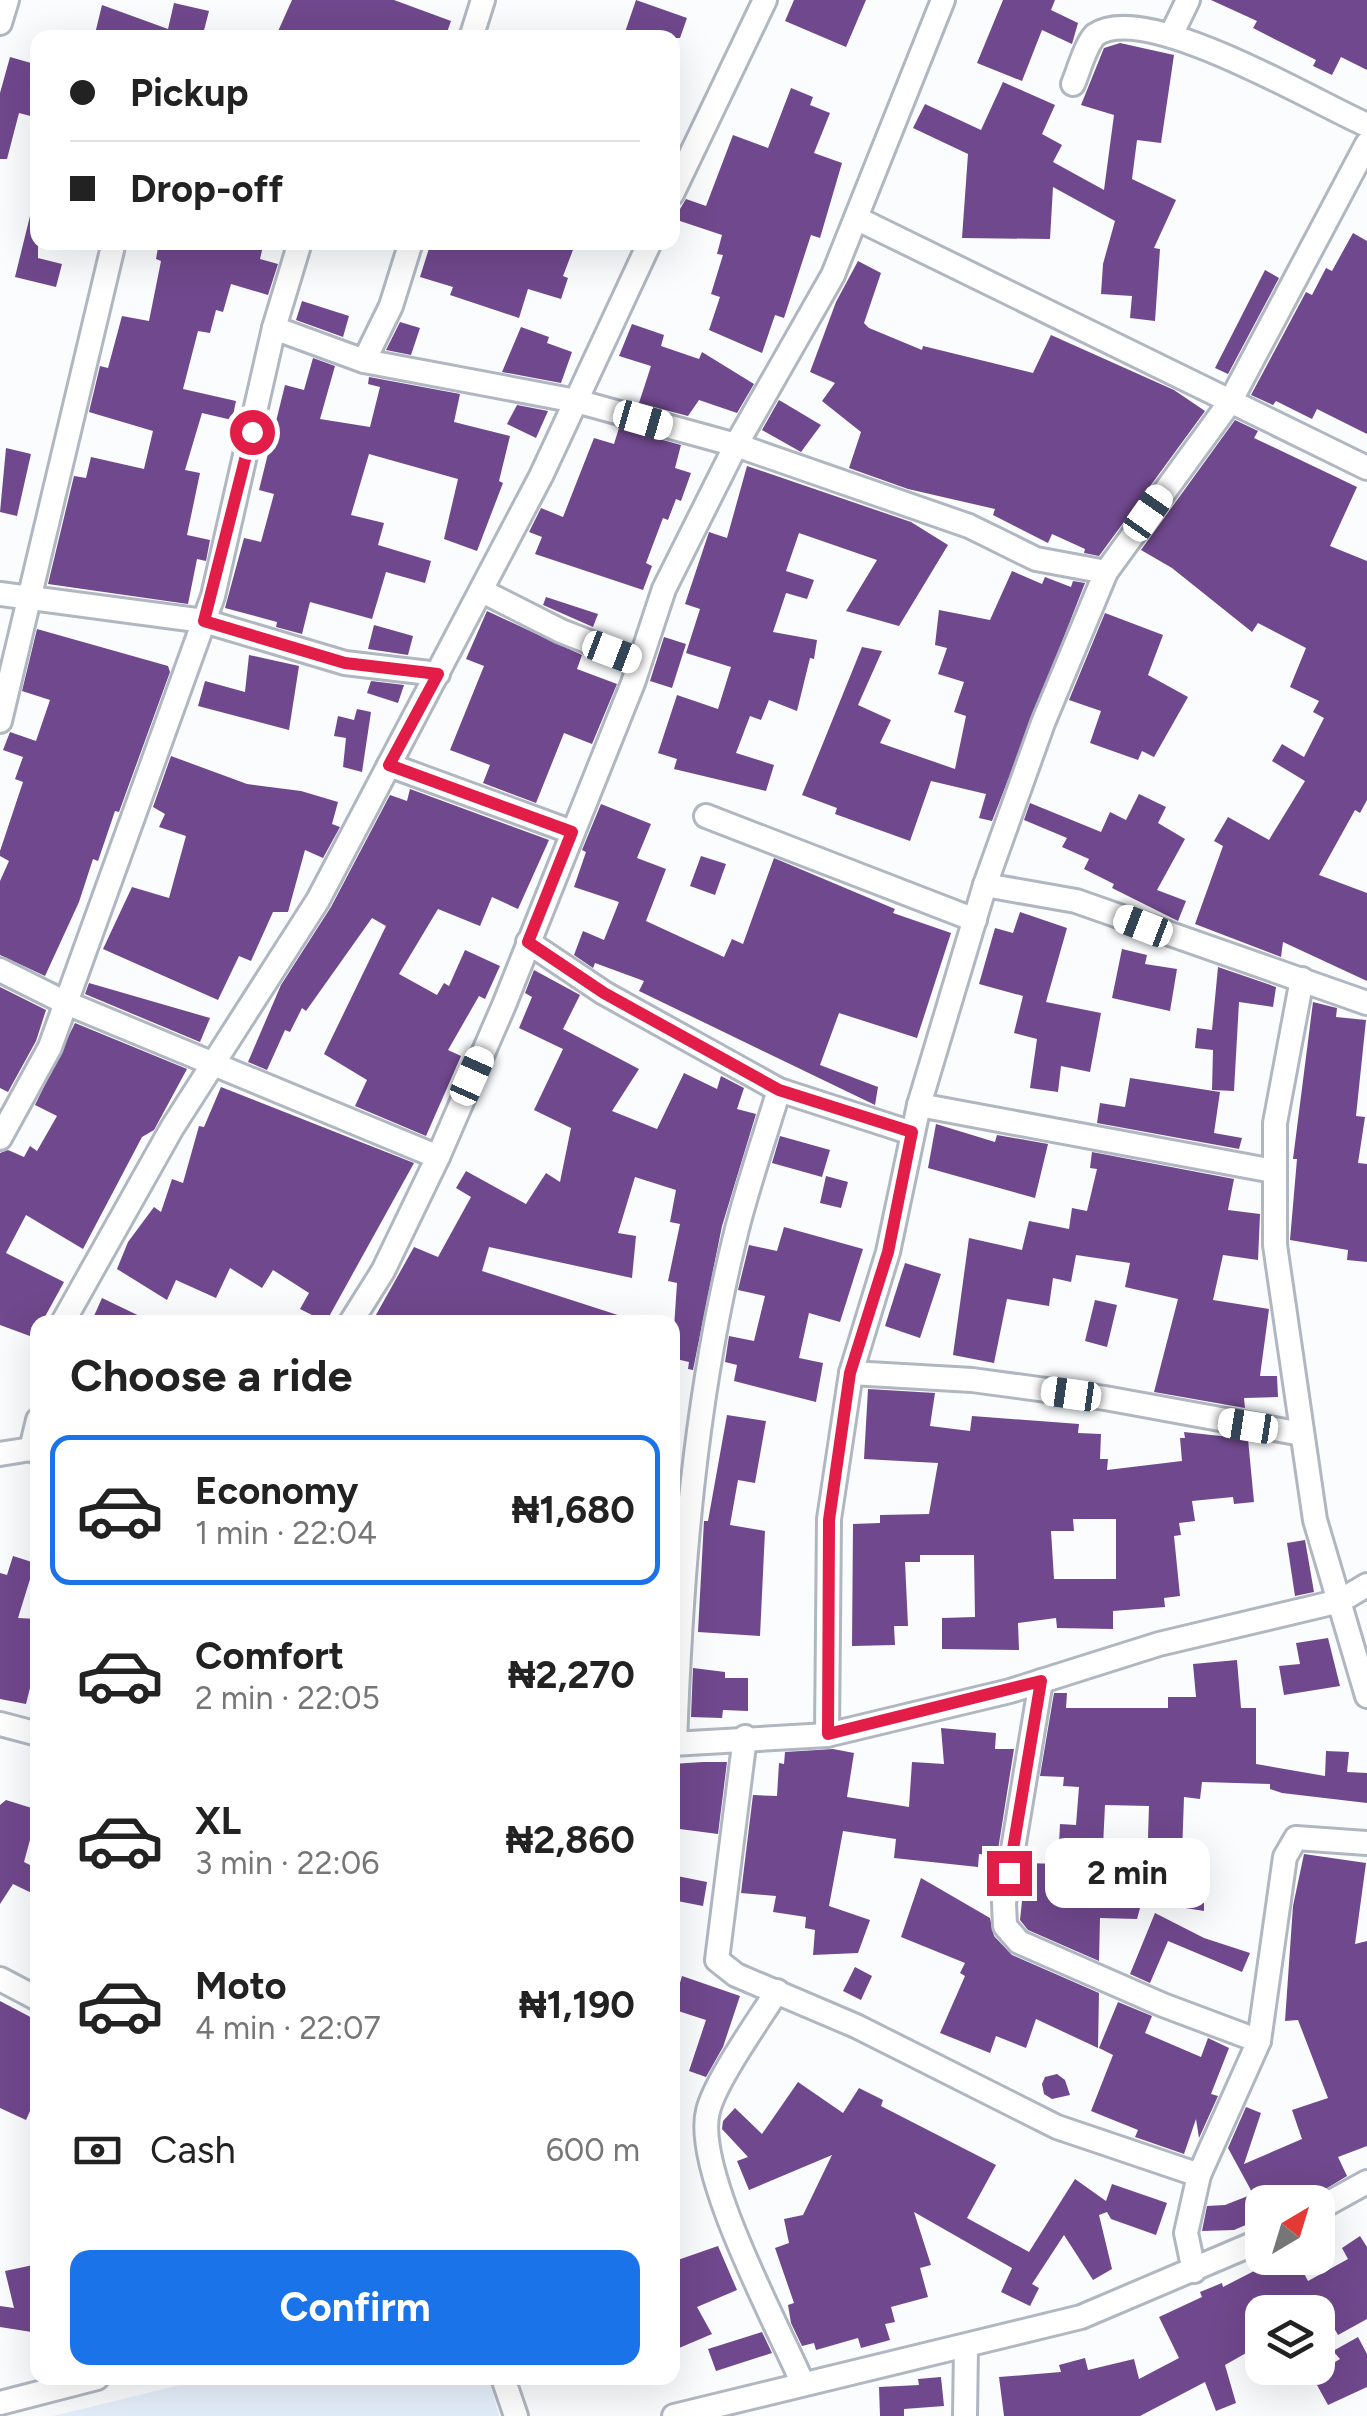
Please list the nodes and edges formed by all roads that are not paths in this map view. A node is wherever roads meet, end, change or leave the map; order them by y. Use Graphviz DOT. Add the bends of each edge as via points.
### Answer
graph roads {
  1 [pos="7,0"];
  2 [pos="483,0"];
  3 [pos="764,0"];
  4 [pos="943,0"];
  5 [pos="1188,0"];
  6 [pos="0,23"];
  7 [pos="1175,27"];
  8 [pos="474,30"];
  9 [pos="1073,84"];
  10 [pos="1367,125"];
  11 [pos="1367,144"];
  12 [pos="680,177"];
  13 [pos="858,218"];
  14 [pos="112,250"];
  15 [pos="298,250"];
  16 [pos="408,250"];
  17 [pos="646,250"];
  18 [pos="274,328"];
  19 [pos="364,361"];
  20 [pos="576,400"];
  21 [pos="1230,402"];
  22 [pos="736,445"];
  23 [pos="1367,468"];
  24 [pos="1106,572"];
  25 [pos="482,590"];
  26 [pos="0,594"];
  27 [pos="29,598"];
  28 [pos="204,621"];
  29 [pos="638,661"];
  30 [pos="438,674"];
  31 [pos="0,721"];
  32 [pos="389,765"];
  33 [pos="706,816"];
  34 [pos="572,832"];
  35 [pos="986,886"];
  36 [pos="975,920"];
  37 [pos="528,942"];
  38 [pos="0,970"];
  39 [pos="1302,979"];
  40 [pos="64,1002"];
  41 [pos="1367,1003"];
  42 [pos="216,1062"];
  43 [pos="779,1090"];
  44 [pos="919,1105"];
  45 [pos="912,1132"];
  46 [pos="0,1138"];
  47 [pos="438,1157"];
  48 [pos="1274,1171"];
  49 [pos="68,1315"];
  50 [pos="356,1315"];
  51 [pos="850,1373"];
  52 [pos="1302,1434"];
  53 [pos="30,1451"];
  54 [pos="0,1454"];
  55 [pos="1367,1586"];
  56 [pos="1340,1601"];
  57 [pos="680,1645"];
  58 [pos="1041,1681"];
  59 [pos="1367,1696"];
  60 [pos="0,1724"];
  61 [pos="30,1732"];
  62 [pos="828,1734"];
  63 [pos="744,1737"];
  64 [pos="680,1743"];
  65 [pos="1367,1843"];
  66 [pos="0,1978"];
  67 [pos="777,1991"];
  68 [pos="30,1995"];
  69 [pos="1260,2041"];
  70 [pos="1199,2175"];
  71 [pos="1367,2182"];
  72 [pos="1335,2200"];
  73 [pos="1245,2248"];
  74 [pos="1194,2271"];
  75 [pos="966,2347"];
  76 [pos="803,2384"];
  77 [pos="70,2385"];
  78 [pos="505,2385"];
  79 [pos="0,2403"];
  80 [pos="516,2416"];
  81 [pos="674,2416"];
  82 [pos="965,2416"];
  1 -- 6 [label="street"];
  2 -- 8 [label="street"];
  3 -- 12 [label="street"];
  4 -- 13 [label="street"];
  5 -- 7 [label="street"];
  7 -- 9 [label="street" via="1112,24 1094,36"];
  7 -- 10 [label="street"];
  11 -- 21 [label="street"];
  13 -- 21 [label="street"];
  13 -- 22 [label="street"];
  14 -- 27 [label="street"];
  15 -- 18 [label="street"];
  16 -- 19 [label="street"];
  17 -- 20 [label="street"];
  18 -- 19 [label="street"];
  18 -- 28 [label="street"];
  19 -- 20 [label="street"];
  20 -- 22 [label="street"];
  20 -- 25 [label="street"];
  21 -- 23 [label="street"];
  21 -- 24 [label="street"];
  22 -- 24 [label="street" via="969,526 1036,558"];
  22 -- 29 [label="street" via="664,589"];
  24 -- 35 [label="street"];
  25 -- 29 [label="street" via="561,632"];
  25 -- 30 [label="street"];
  26 -- 27 [label="street"];
  27 -- 28 [label="street"];
  27 -- 31 [label="street"];
  28 -- 30 [label="street" via="345,663"];
  28 -- 40 [label="street"];
  29 -- 34 [label="street"];
  30 -- 32 [label="street"];
  32 -- 34 [label="street"];
  32 -- 42 [label="street" via="318,900"];
  33 -- 36 [label="street"];
  34 -- 37 [label="street"];
  35 -- 36 [label="street"];
  35 -- 39 [label="street" via="1076,901"];
  36 -- 44 [label="street"];
  37 -- 43 [label="street" via="604,993"];
  37 -- 47 [label="street"];
  38 -- 40 [label="street"];
  39 -- 41 [label="street"];
  39 -- 48 [label="street" via="1275,1123"];
  40 -- 42 [label="street"];
  40 -- 46 [label="street" via="50,1047"];
  42 -- 47 [label="street"];
  42 -- 49 [label="street"];
  43 -- 45 [label="street"];
  43 -- 57 [label="street" via="737,1227 712,1346"];
  44 -- 45 [label="street"];
  44 -- 48 [label="street"];
  45 -- 51 [label="street" via="888,1252"];
  47 -- 50 [label="street"];
  48 -- 52 [label="street" via="1275,1246"];
  51 -- 52 [label="street" via="991,1382"];
  51 -- 62 [label="street" via="829,1520"];
  52 -- 56 [label="street" via="1314,1520"];
  53 -- 54 [label="street"];
  55 -- 56 [label="street"];
  56 -- 58 [label="street" via="1159,1644"];
  56 -- 59 [label="street"];
  58 -- 62 [label="street"];
  58 -- 69 [label="street" via="1005,1926 1019,1942"];
  60 -- 61 [label="street"];
  62 -- 63 [label="street"];
  63 -- 64 [label="street"];
  63 -- 67 [label="street" via="717,1960"];
  65 -- 69 [label="street" via="1296,1838 1285,1856"];
  66 -- 68 [label="street"];
  67 -- 70 [label="street" via="1057,2126"];
  67 -- 76 [label="street" via="708,2109 705,2144 726,2209"];
  69 -- 70 [label="street"];
  70 -- 74 [label="street" via="1186,2233"];
  71 -- 72 [label="street"];
  73 -- 74 [label="street"];
  74 -- 75 [label="street" via="1081,2317"];
  75 -- 76 [label="street"];
  75 -- 82 [label="street"];
  76 -- 81 [label="street"];
  77 -- 79 [label="street"];
  78 -- 80 [label="street"];
}
